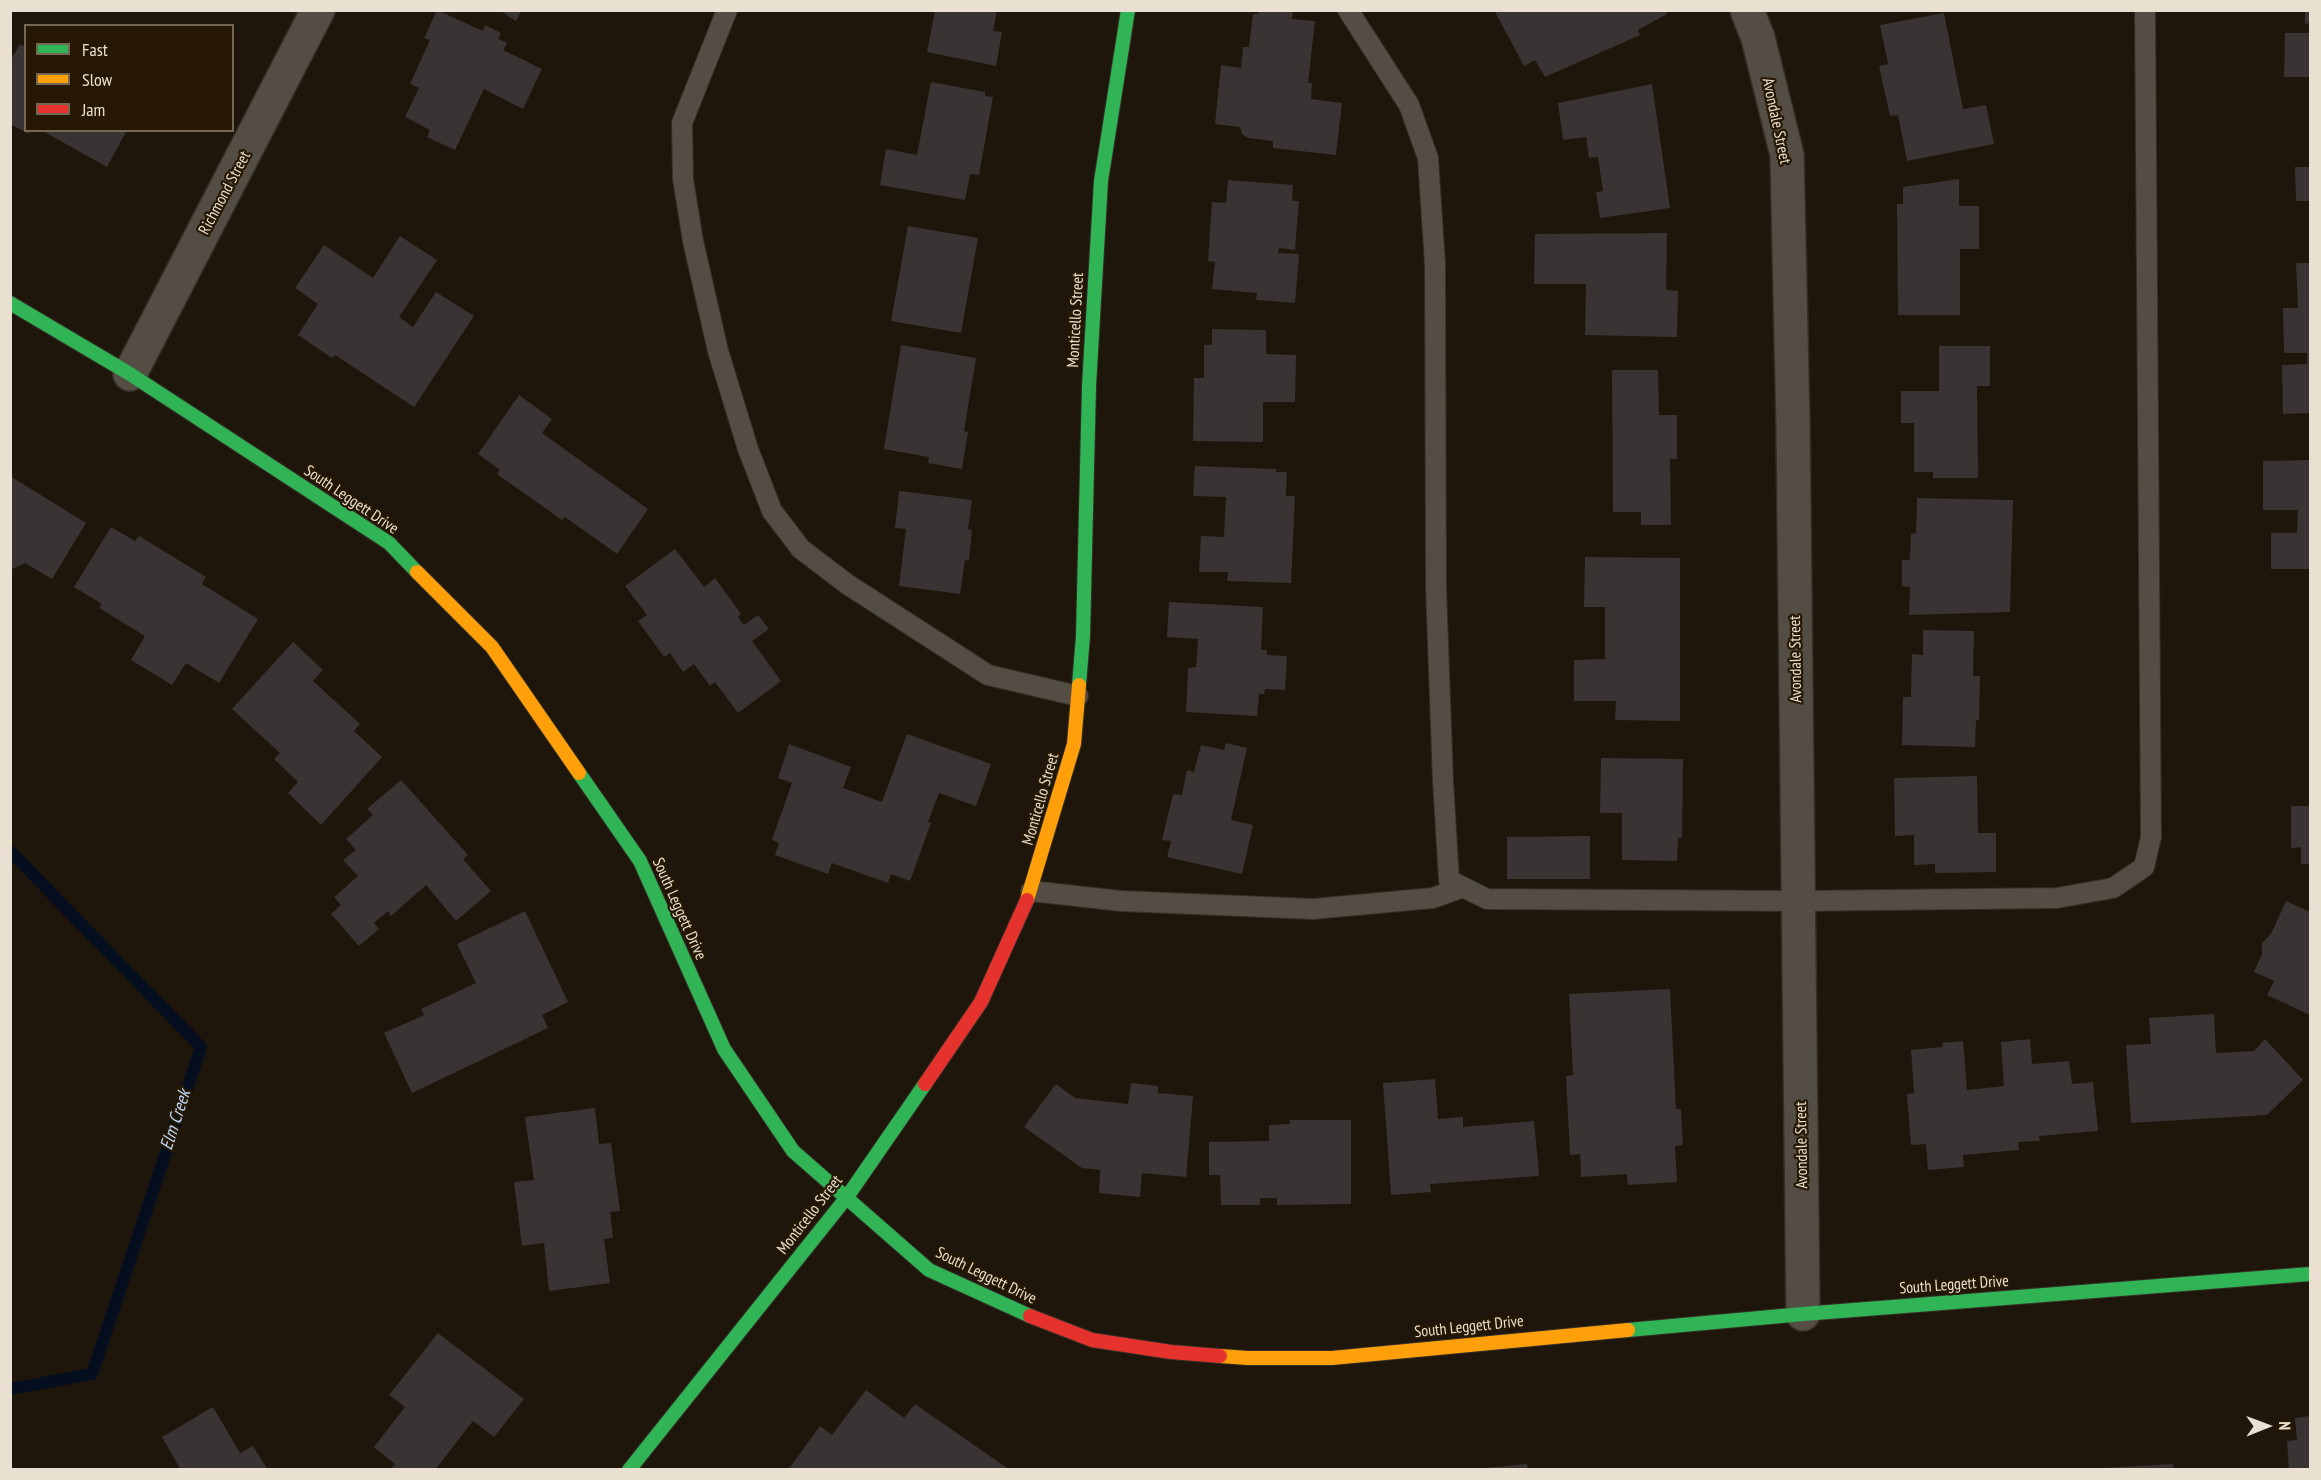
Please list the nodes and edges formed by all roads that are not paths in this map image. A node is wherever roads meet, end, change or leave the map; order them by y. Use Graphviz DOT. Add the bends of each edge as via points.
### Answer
graph roads {
  1 [pos="318,10"];
  2 [pos="727,10"];
  3 [pos="1128,10"];
  4 [pos="1348,10"];
  5 [pos="1747,10"];
  6 [pos="2145,10"];
  7 [pos="10,303"];
  8 [pos="130,374"];
  9 [pos="1078,696"];
  10 [pos="1463,887"];
  11 [pos="1031,891"];
  12 [pos="1799,901"];
  13 [pos="847,1197"];
  14 [pos="2310,1274"];
  15 [pos="1803,1314"];
  16 [pos="629,1470"];
  1 -- 8 [label="street, Richmond Street"];
  2 -- 9 [label="lane" via="682,123 683,178 718,351 772,511 801,549 988,675"];
  3 -- 9 [label="street, Monticello Street" via="1101,181"];
  4 -- 10 [label="lane" via="1409,105 1428,158 1435,264 1436,588 1443,781 1449,880"];
  5 -- 12 [label="street, Avondale Street" via="1758,38 1787,155"];
  6 -- 12 [label="lane" via="2151,837 2144,867 2113,888 2057,898"];
  7 -- 8 [label="street, South Leggett Drive"];
  8 -- 13 [label="street, South Leggett Drive" via="389,543 492,647 640,861 724,1048 793,1151"];
  9 -- 11 [label="street, Monticello Street" via="1074,744"];
  10 -- 11 [label="lane" via="1433,898 1313,909 1121,901"];
  10 -- 12 [label="lane" via="1487,899"];
  11 -- 13 [label="street, Monticello Street" via="981,1002"];
  12 -- 15 [label="street, Avondale Street"];
  13 -- 15 [label="street, South Leggett Drive" via="929,1270 1092,1340 1171,1352 1248,1358 1332,1358"];
  13 -- 16 [label="street, Monticello Street"];
  14 -- 15 [label="street, South Leggett Drive"];
}
